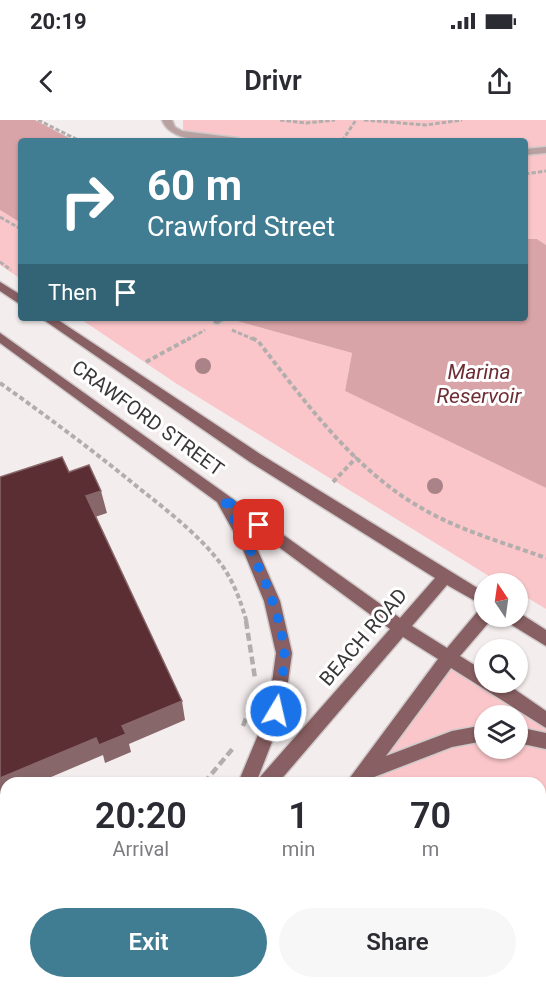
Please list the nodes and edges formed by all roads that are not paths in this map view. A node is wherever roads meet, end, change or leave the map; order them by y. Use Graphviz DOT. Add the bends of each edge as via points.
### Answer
graph roads {
  1 [pos="167,120"];
  2 [pos="214,138"];
  3 [pos="546,150"];
  4 [pos="528,152"];
  5 [pos="0,286"];
  6 [pos="18,299"];
  7 [pos="52,321"];
  8 [pos="0,337"];
  9 [pos="222,497"];
  10 [pos="446,576"];
  11 [pos="474,594"];
  12 [pos="475,627"];
  13 [pos="528,627"];
  14 [pos="401,628"];
  15 [pos="546,639"];
  16 [pos="449,657"];
  17 [pos="474,673"];
  18 [pos="506,693"];
  19 [pos="546,720"];
  20 [pos="474,735"];
  21 [pos="528,737"];
  22 [pos="546,741"];
  23 [pos="249,777"];
  24 [pos="271,777"];
  25 [pos="359,777"];
  26 [pos="360,777"];
  1 -- 2 [label="street" via="173,131"];
  3 -- 4 [label="street"];
  5 -- 6 [label="main road"];
  7 -- 10 [label="main road, CRAWFORD STREET" via="130,372 162,398"];
  8 -- 9 [label="main road, CRAWFORD STREET"];
  9 -- 14 [label="main road, CRAWFORD STREET"];
  9 -- 23 [label="main road" via="248,544 272,601 284,653 276,711"];
  10 -- 11 [label="main road, CRAWFORD STREET"];
  10 -- 14 [label="main road, BEACH ROAD"];
  12 -- 16 [label="main road"];
  13 -- 15 [label="main road"];
  14 -- 16 [label="main road, CRAWFORD STREET"];
  14 -- 24 [label="main road, BEACH ROAD"];
  16 -- 17 [label="main road, CRAWFORD STREET"];
  16 -- 25 [label="main road"];
  18 -- 19 [label="main road"];
  20 -- 26 [label="main road" via="452,739"];
  21 -- 22 [label="main road"];
}
